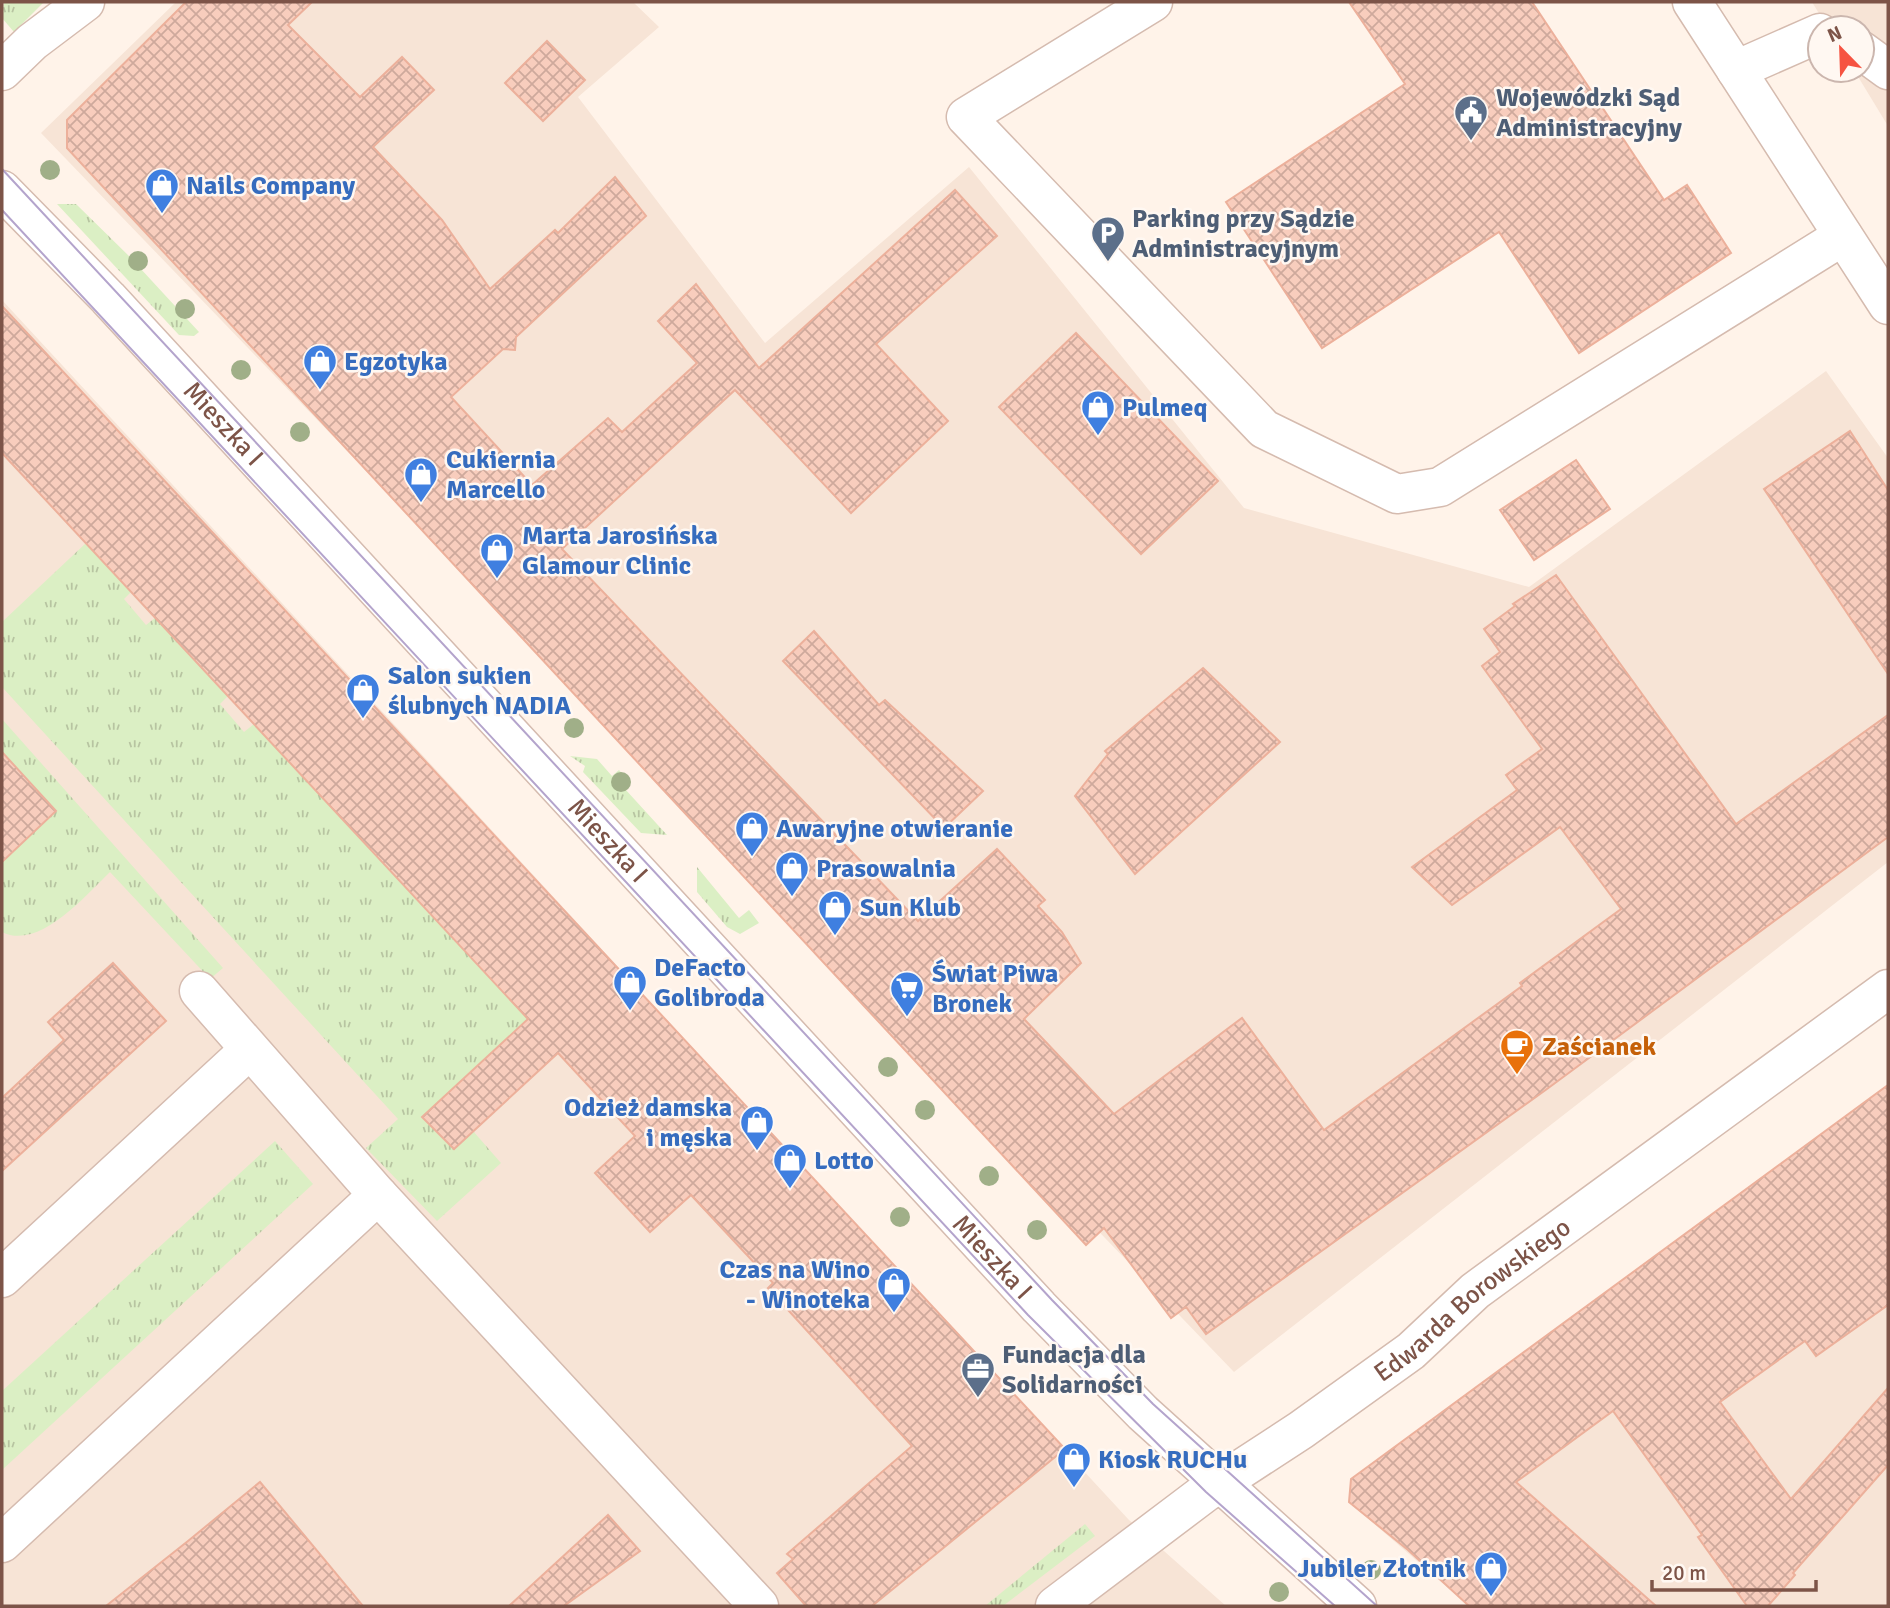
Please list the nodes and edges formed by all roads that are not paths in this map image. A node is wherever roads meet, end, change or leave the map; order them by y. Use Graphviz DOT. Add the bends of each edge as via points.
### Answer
graph roads {
  1 [pos="85,2"];
  2 [pos="1153,2"];
  3 [pos="1692,2"];
  4 [pos="1806,39"];
  5 [pos="1736,70"];
  6 [pos="2,71"];
  7 [pos="2,190"];
  8 [pos="1843,236"];
  9 [pos="1888,305"];
  10 [pos="1888,989"];
  11 [pos="199,991"];
  12 [pos="249,1050"];
  13 [pos="378,1195"];
  14 [pos="2,1278"];
  15 [pos="1220,1483"];
  16 [pos="2,1543"];
  17 [pos="759,1606"];
  18 [pos="1055,1606"];
  19 [pos="1357,1606"];
  1 -- 6 [label="street"];
  2 -- 8 [label="street" via="966,117 1264,429 1397,494 1440,487"];
  3 -- 5 [label="street"];
  4 -- 5 [label="street"];
  5 -- 8 [label="street"];
  7 -- 15 [label="street, Mieszka I" via="108,298 1039,1307"];
  8 -- 9 [label="street"];
  10 -- 15 [label="street, Edwarda Borowskiego" via="1475,1291 1411,1351"];
  11 -- 12 [label="street"];
  12 -- 13 [label="street"];
  12 -- 14 [label="street"];
  13 -- 16 [label="street"];
  13 -- 17 [label="street"];
  15 -- 18 [label="street, Edwarda Borowskiego"];
  15 -- 19 [label="street, Mieszka I"];
}
